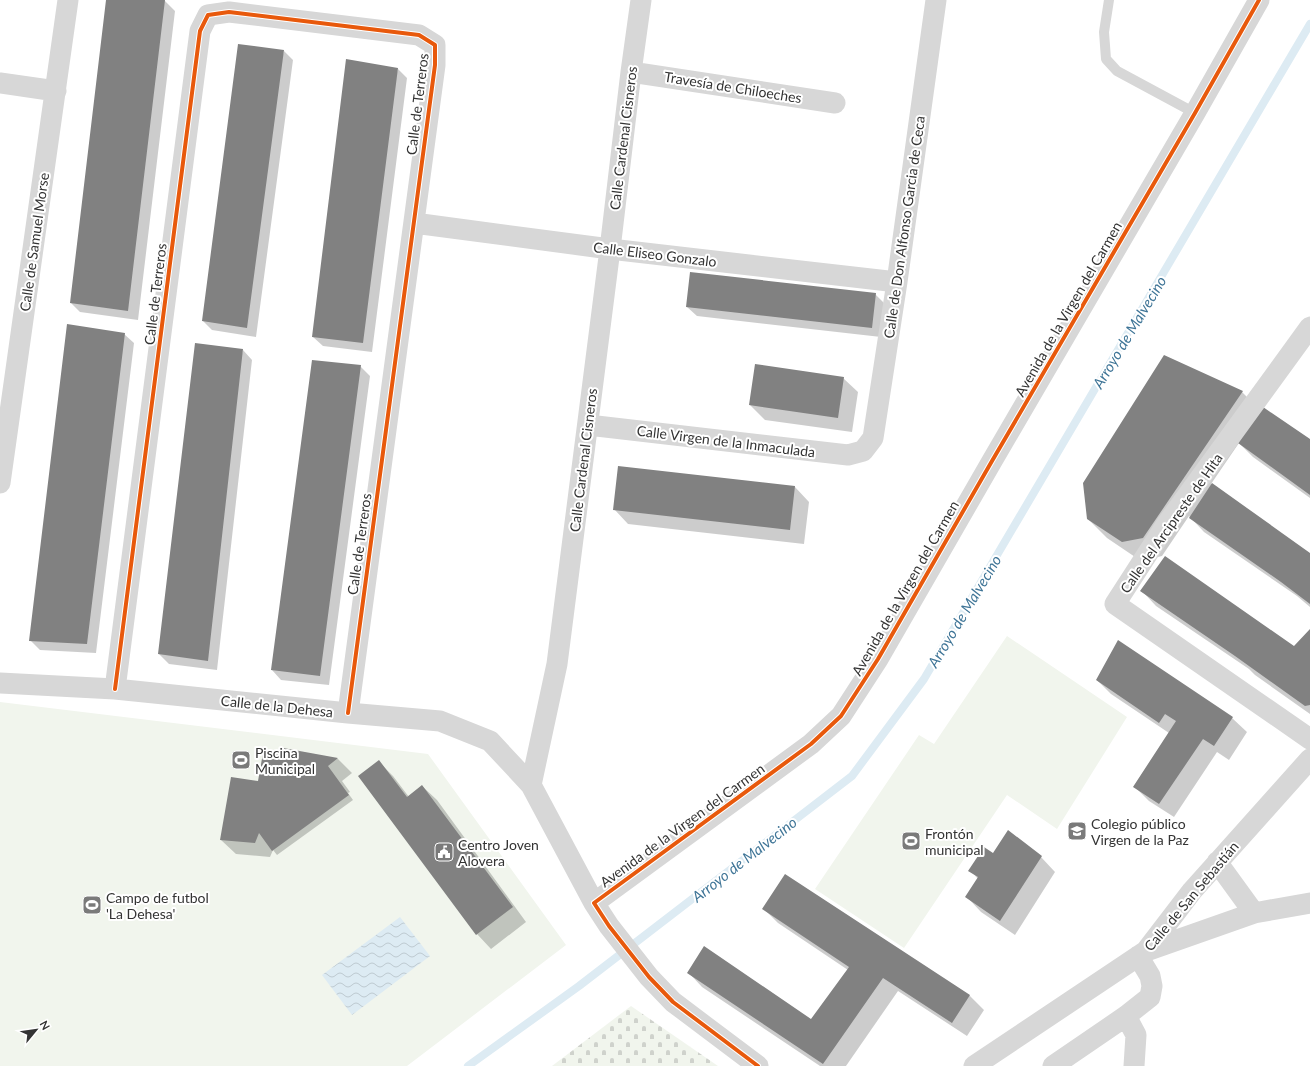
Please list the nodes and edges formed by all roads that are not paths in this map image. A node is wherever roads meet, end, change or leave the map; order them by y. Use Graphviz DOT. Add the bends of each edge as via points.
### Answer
graph roads {
  1 [pos="68,0"];
  2 [pos="641,0"];
  3 [pos="936,0"];
  4 [pos="1109,0"];
  5 [pos="1259,0"];
  6 [pos="631,72"];
  7 [pos="0,82"];
  8 [pos="56,91"];
  9 [pos="835,103"];
  10 [pos="1195,113"];
  11 [pos="414,223"];
  12 [pos="610,249"];
  13 [pos="897,282"];
  14 [pos="1310,327"];
  15 [pos="588,425"];
  16 [pos="863,451"];
  17 [pos="0,483"];
  18 [pos="0,683"];
  19 [pos="115,689"];
  20 [pos="348,713"];
  21 [pos="1310,739"];
  22 [pos="1310,759"];
  23 [pos="531,785"];
  24 [pos="1217,862"];
  25 [pos="594,903"];
  26 [pos="1310,904"];
  27 [pos="1254,913"];
  28 [pos="1142,954"];
  29 [pos="1126,1016"];
  30 [pos="758,1066"];
  31 [pos="974,1066"];
  32 [pos="1053,1066"];
  33 [pos="1134,1066"];
  1 -- 8 [label="street, Calle de Samuel Morse"];
  2 -- 6 [label="street, Calle Cardenal Cisneros"];
  3 -- 13 [label="street, Calle de Don Alfonso Garcia de Ceca"];
  4 -- 10 [label="lane" via="1104,32 1106,60 1117,71"];
  5 -- 10 [label="street, Avenida de la Virgen del Carmen"];
  6 -- 9 [label="street, Travesía de Chiloeches"];
  6 -- 12 [label="street, Calle Cardenal Cisneros"];
  7 -- 8 [label="street"];
  8 -- 17 [label="street, Calle de Samuel Morse"];
  10 -- 25 [label="street, Avenida de la Virgen del Carmen" via="878,659 841,716 811,744"];
  11 -- 12 [label="street, Calle Eliseo Gonzalo"];
  11 -- 19 [label="street, Calle de Terreros" via="435,65 435,45 418,34 229,12 208,16 200,30"];
  11 -- 20 [label="street, Calle de Terreros"];
  12 -- 13 [label="street, Calle Eliseo Gonzalo"];
  12 -- 15 [label="street, Calle Cardenal Cisneros"];
  13 -- 16 [label="street, Calle de Don Alfonso Garcia de Ceca" via="873,438"];
  14 -- 21 [label="street, Calle del Arcipreste de Hita" via="1166,526 1115,604"];
  15 -- 16 [label="street, Calle Virgen de la Inmaculada" via="848,455"];
  15 -- 23 [label="street, Calle Cardenal Cisneros" via="557,664"];
  18 -- 19 [label="street, Calle de la Dehesa"];
  19 -- 20 [label="street, Calle de la Dehesa"];
  20 -- 23 [label="street, Calle de la Dehesa" via="440,721 490,741"];
  22 -- 24 [label="street, Calle de San Sebastián"];
  23 -- 25 [label="street"];
  24 -- 27 [label="street"];
  24 -- 28 [label="street, Calle de San Sebastián"];
  25 -- 30 [label="street, Avenida de la Virgen del Carmen" via="609,926 673,1002"];
  26 -- 27 [label="street"];
  27 -- 28 [label="street"];
  28 -- 29 [label="street" via="1152,986 1150,997"];
  28 -- 31 [label="street, Calle de San Sebastián"];
  29 -- 32 [label="street"];
  29 -- 33 [label="street" via="1136,1035"];
}
